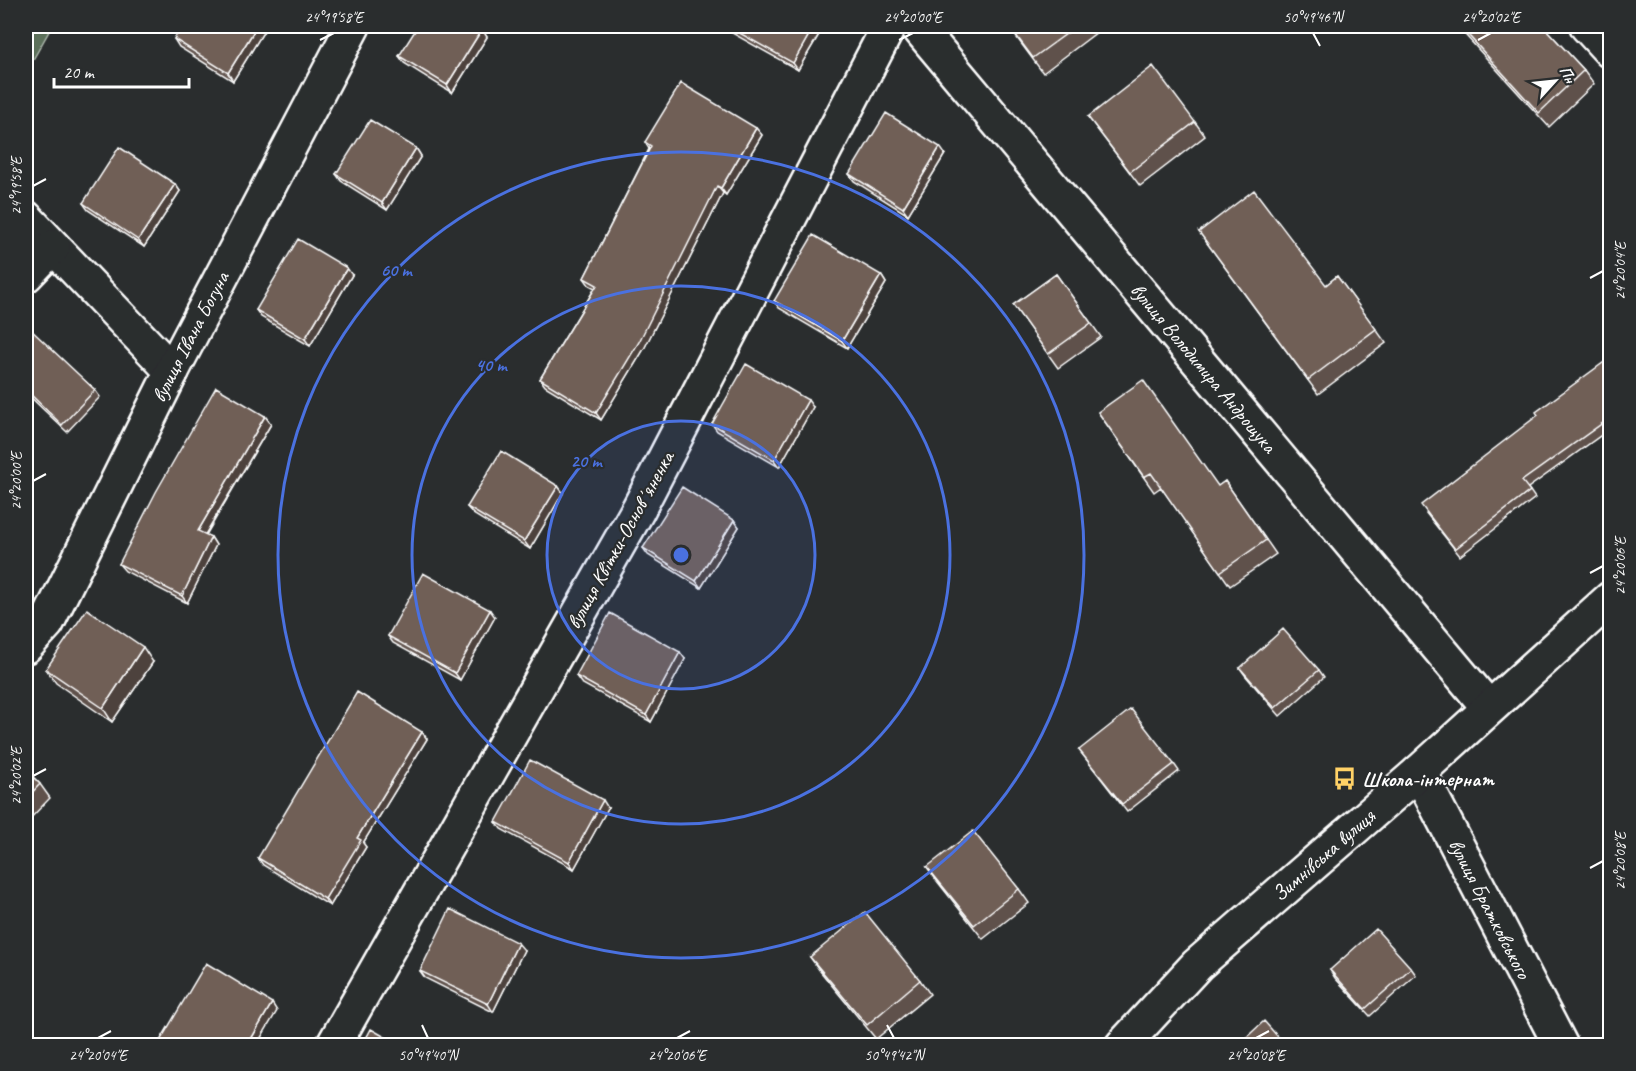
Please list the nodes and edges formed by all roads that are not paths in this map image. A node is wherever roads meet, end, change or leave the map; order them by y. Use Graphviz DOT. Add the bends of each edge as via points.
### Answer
graph roads {
  1 [pos="353,26"];
  2 [pos="889,26"];
  3 [pos="917,26"];
  4 [pos="1587,26"];
  5 [pos="1611,51"];
  6 [pos="26,218"];
  7 [pos="53,247"];
  8 [pos="26,275"];
  9 [pos="172,372"];
  10 [pos="1611,599"];
  11 [pos="26,646"];
  12 [pos="1489,708"];
  13 [pos="1419,772"];
  14 [pos="333,1046"];
  15 [pos="1122,1046"];
  16 [pos="1562,1046"];
  1 -- 9 [label="street, вулиця Івана Богуна"];
  2 -- 14 [label="street, вулиця Квітки-Основʼяненка" via="638,510"];
  3 -- 12 [label="street, вулиця Володимира Андрощука"];
  4 -- 5 [label="street"];
  6 -- 7 [label="street"];
  7 -- 8 [label="street"];
  7 -- 9 [label="street"];
  9 -- 11 [label="street, вулиця Івана Богуна" via="47,623"];
  10 -- 12 [label="street, Зимнівська вулиця"];
  12 -- 13 [label="street, Зимнівська вулиця"];
  13 -- 15 [label="street, Зимнівська вулиця" via="1197,965"];
  13 -- 16 [label="street, вулиця Братковського"];
}
